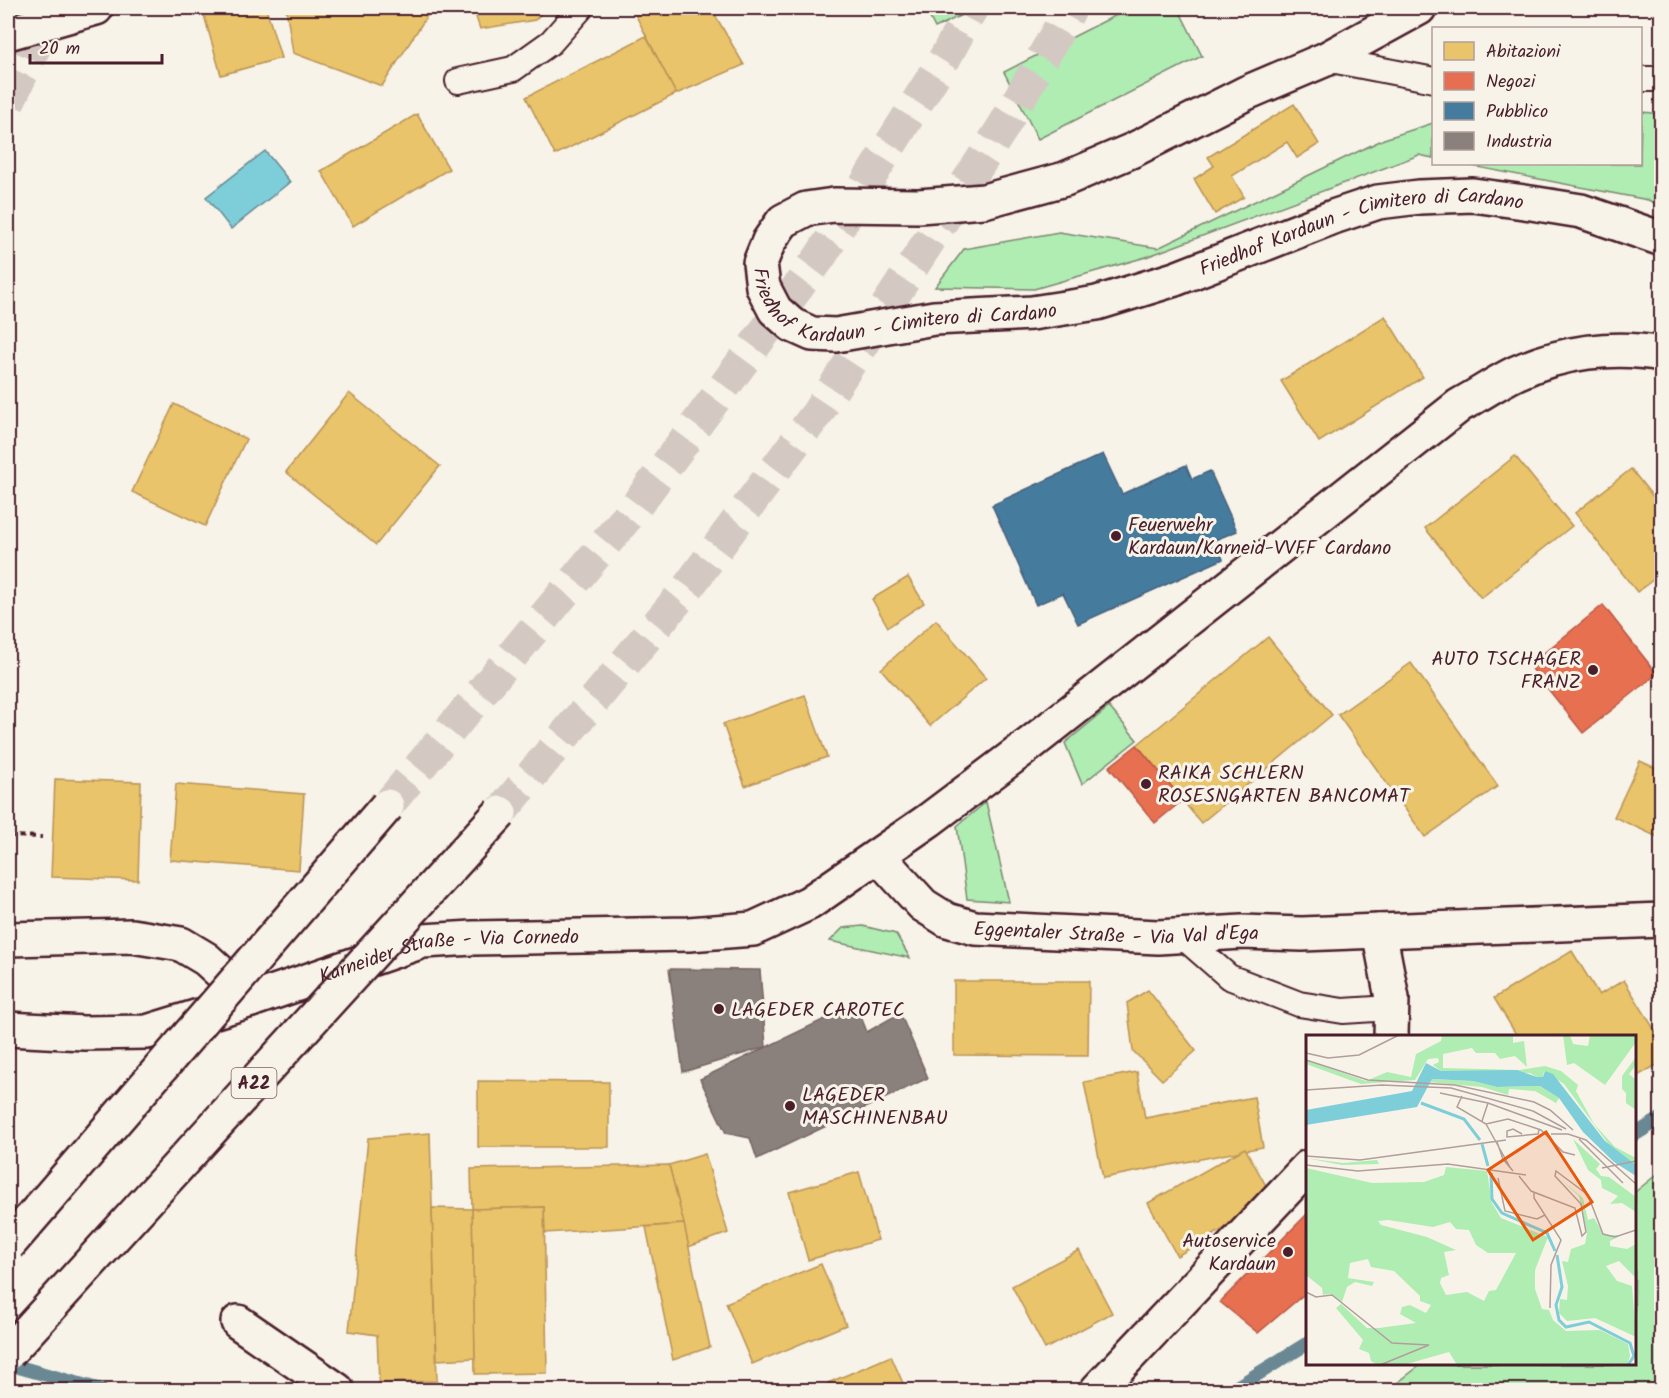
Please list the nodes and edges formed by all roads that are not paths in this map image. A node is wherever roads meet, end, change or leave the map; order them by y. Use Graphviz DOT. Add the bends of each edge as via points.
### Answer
graph roads {
  1 [pos="96,8"];
  2 [pos="581,8"];
  3 [pos="1419,8"];
  4 [pos="8,33"];
  5 [pos="1326,58"];
  6 [pos="1642,79"];
  7 [pos="1662,79"];
  8 [pos="1432,80"];
  9 [pos="458,81"];
  10 [pos="1662,239"];
  11 [pos="1662,354"];
  12 [pos="387,806"];
  13 [pos="500,813"];
  14 [pos="879,857"];
  15 [pos="1662,920"];
  16 [pos="1379,931"];
  17 [pos="1181,935"];
  18 [pos="8,939"];
  19 [pos="251,1000"];
  20 [pos="1391,1022"];
  21 [pos="8,1029"];
  22 [pos="1306,1169"];
  23 [pos="8,1245"];
  24 [pos="238,1322"];
  25 [pos="8,1353"];
  26 [pos="337,1390"];
  27 [pos="1097,1390"];
  1 -- 4 [label="main road"];
  2 -- 9 [label="lane" via="551,42 513,69"];
  3 -- 5 [label="main road"];
  5 -- 8 [label="lane"];
  5 -- 10 [label="main road, Friedhof Kardaun - Cimitero di Cardano" via="1065,179 984,201 806,209 783,221 769,241 760,263 763,287 776,310 792,326 812,334 836,335 934,318 1032,313 1097,303 1175,279 1264,242 1378,202 1430,197 1473,195 1581,211"];
  6 -- 7 [label="lane"];
  11 -- 14 [label="main road" via="1576,352 1517,372 1460,405 1030,744"];
  12 -- 23 [label="main road, bridge"];
  13 -- 25 [label="main road, A22, bridge"];
  14 -- 17 [label="main road, Eggentaler Straße - Via Val d'Ega" via="923,905 947,920 975,928"];
  14 -- 19 [label="main road, Karneider Straße - Via Cornedo" via="809,903 753,929 423,941"];
  15 -- 16 [label="main road, Eggentaler Straße - Via Val d'Ega"];
  16 -- 17 [label="main road, Eggentaler Straße - Via Val d'Ega"];
  16 -- 20 [label="main road" via="1392,998"];
  17 -- 20 [label="lane" via="1229,977 1299,1004"];
  18 -- 19 [label="main road" via="132,936 181,944 206,959"];
  19 -- 21 [label="main road, Karneider Straße - Via Cornedo" via="147,1032"];
  22 -- 27 [label="main road"];
  24 -- 26 [label="main road"];
}
